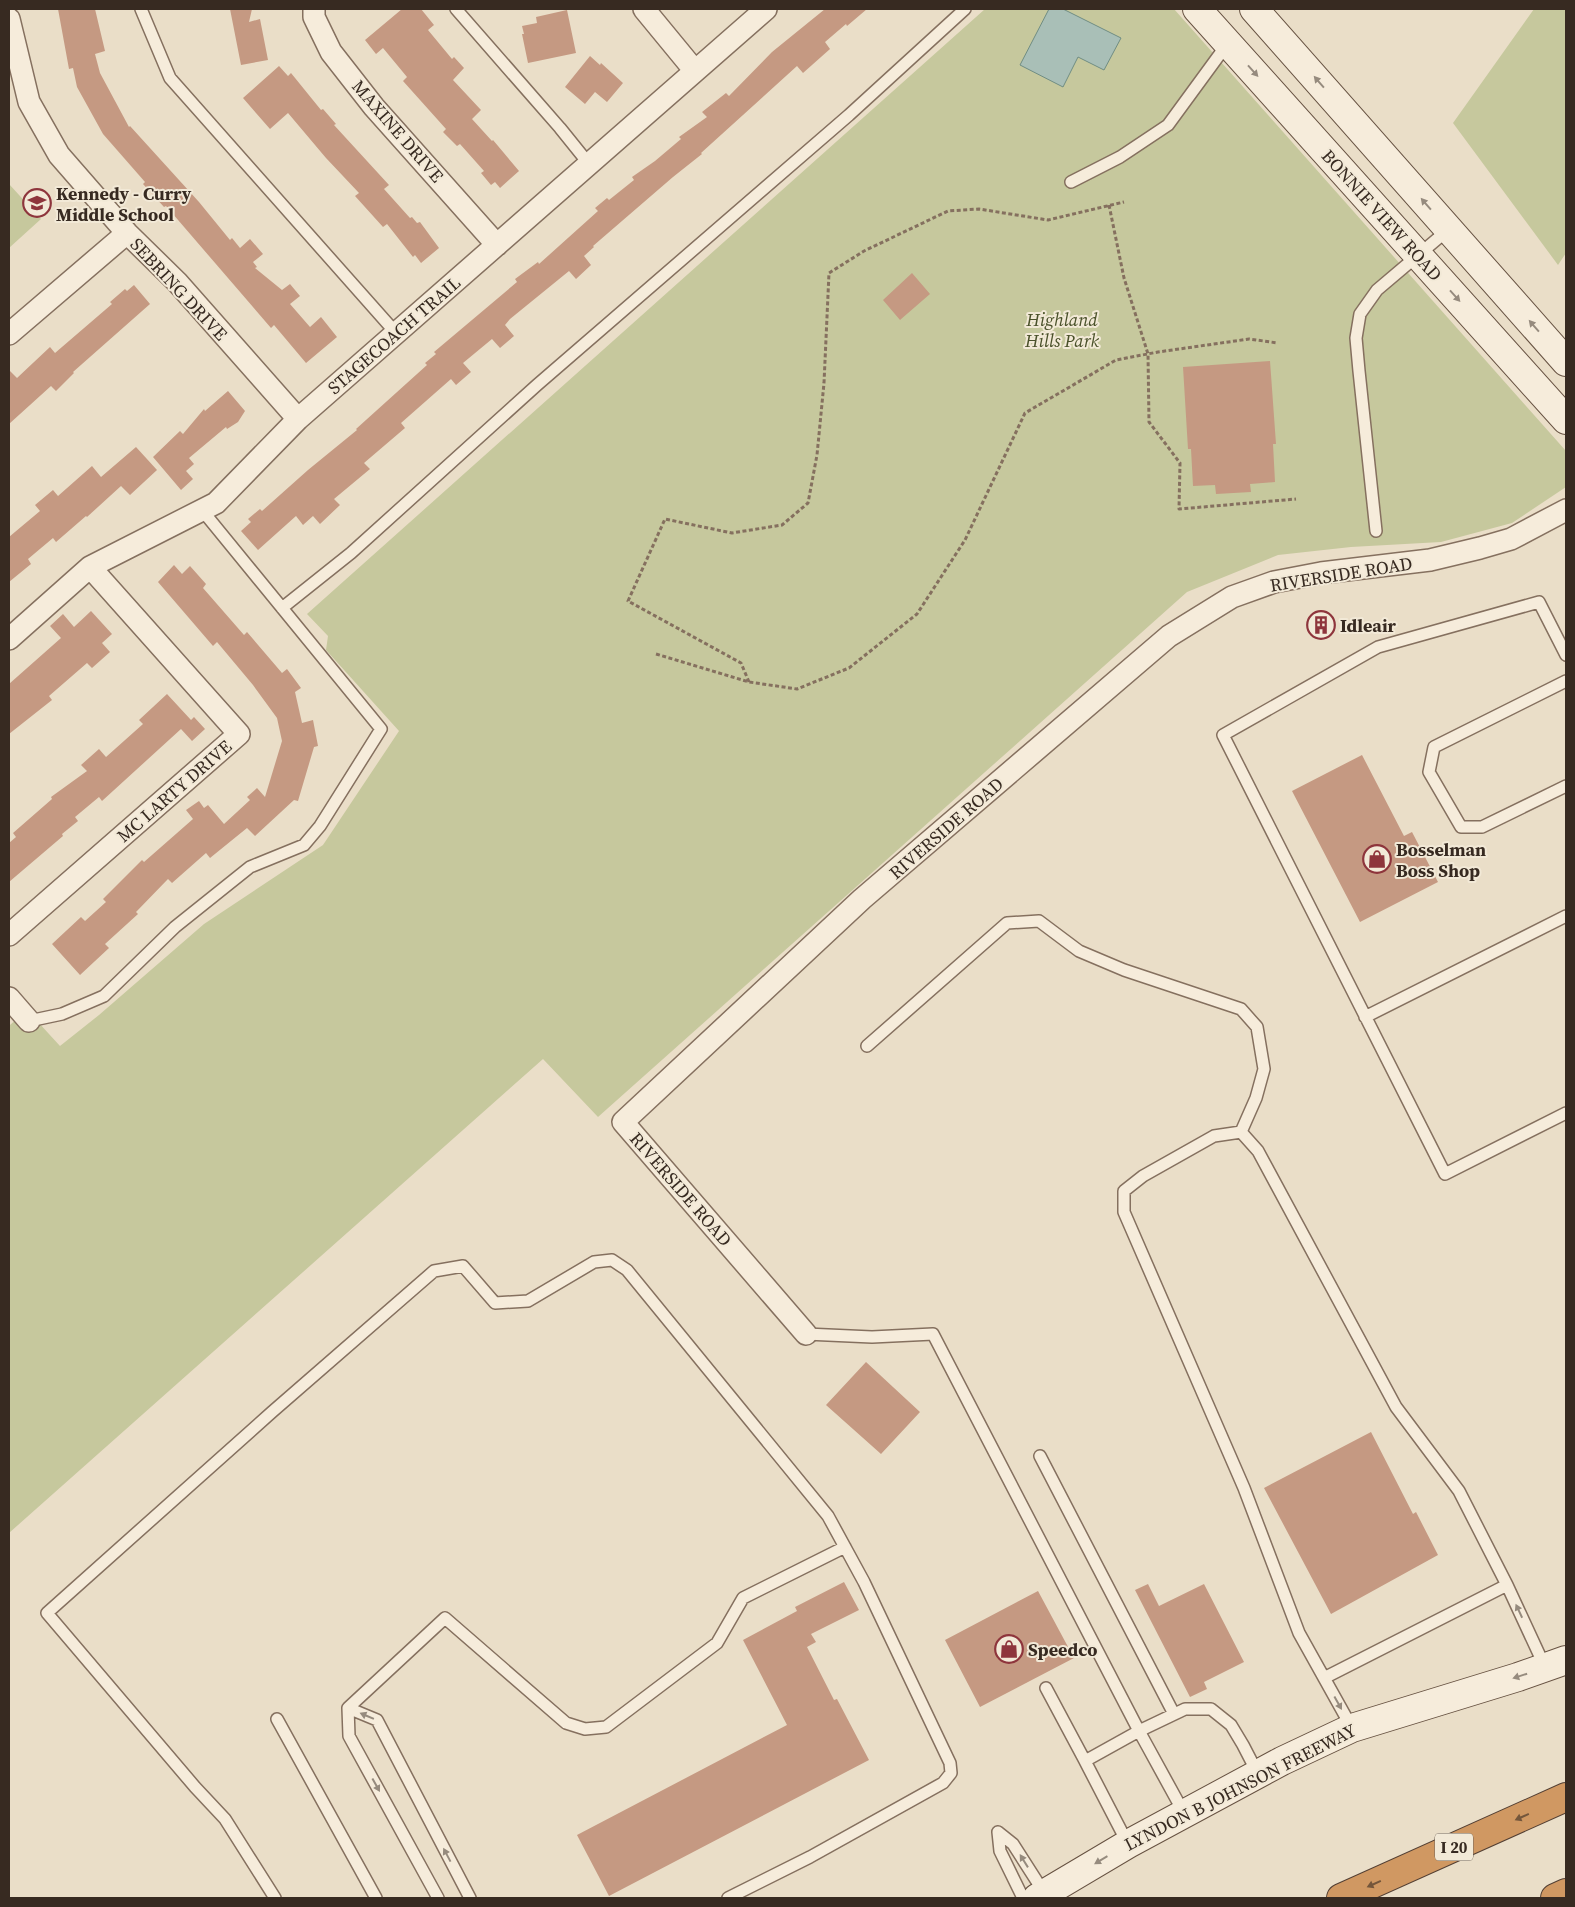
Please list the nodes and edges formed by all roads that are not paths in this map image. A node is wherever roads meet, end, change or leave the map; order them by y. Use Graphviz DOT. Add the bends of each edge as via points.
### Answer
graph roads {
  1 [pos="141,9"];
  2 [pos="314,9"];
  3 [pos="456,9"];
  4 [pos="644,9"];
  5 [pos="766,9"];
  6 [pos="965,9"];
  7 [pos="1198,9"];
  8 [pos="1258,11"];
  9 [pos="9,19"];
  10 [pos="1228,42"];
  11 [pos="695,71"];
  12 [pos="589,164"];
  13 [pos="1071,182"];
  14 [pos="1449,229"];
  15 [pos="127,233"];
  16 [pos="496,245"];
  17 [pos="1418,255"];
  18 [pos="396,333"];
  19 [pos="9,334"];
  20 [pos="1566,362"];
  21 [pos="298,419"];
  22 [pos="1566,420"];
  23 [pos="202,510"];
  24 [pos="1566,510"];
  25 [pos="1376,532"];
  26 [pos="90,567"];
  27 [pos="282,608"];
  28 [pos="9,639"];
  29 [pos="1566,655"];
  30 [pos="1566,681"];
  31 [pos="1566,786"];
  32 [pos="1566,916"];
  33 [pos="9,935"];
  34 [pos="9,998"];
  35 [pos="1365,1017"];
  36 [pos="29,1021"];
  37 [pos="866,1046"];
  38 [pos="1566,1113"];
  39 [pos="1241,1132"];
  40 [pos="806,1334"];
  41 [pos="1040,1456"];
  42 [pos="845,1547"];
  43 [pos="1507,1585"];
  44 [pos="1556,1664"];
  45 [pos="1324,1678"];
  46 [pos="1046,1688"];
  47 [pos="348,1708"];
  48 [pos="1174,1714"];
  49 [pos="277,1719"];
  50 [pos="1352,1728"];
  51 [pos="1139,1731"];
  52 [pos="1085,1761"];
  53 [pos="1258,1774"];
  54 [pos="1566,1797"];
  55 [pos="1184,1813"];
  56 [pos="1128,1844"];
  57 [pos="1566,1893"];
  58 [pos="1035,1897"];
  59 [pos="275,1898"];
  60 [pos="376,1898"];
  61 [pos="438,1898"];
  62 [pos="470,1898"];
  63 [pos="728,1898"];
  64 [pos="1342,1898"];
  65 [pos="1555,1898"];
  1 -- 18 [label="lane" via="170,78"];
  2 -- 16 [label="street, MAXINE DRIVE" via="314,17 331,52"];
  3 -- 12 [label="lane"];
  4 -- 11 [label="street"];
  5 -- 11 [label="street, STAGECOACH TRAIL"];
  6 -- 27 [label="lane" via="351,553"];
  7 -- 10 [label="main road, BONNIE VIEW ROAD"];
  8 -- 10 [label="main road"];
  14 -- 8 [label="main road, one-way"];
  9 -- 15 [label="street, SEBRING DRIVE" via="29,102 59,155"];
  10 -- 13 [label="lane" via="1168,125 1120,158"];
  10 -- 17 [label="main road, BONNIE VIEW ROAD, one-way"];
  11 -- 12 [label="street, STAGECOACH TRAIL"];
  12 -- 16 [label="street, STAGECOACH TRAIL"];
  14 -- 17 [label="lane"];
  20 -- 14 [label="main road, one-way"];
  15 -- 19 [label="street"];
  15 -- 21 [label="street, SEBRING DRIVE" via="177,282"];
  16 -- 18 [label="street, STAGECOACH TRAIL"];
  17 -- 22 [label="main road, BONNIE VIEW ROAD, one-way"];
  17 -- 25 [label="lane" via="1377,290 1358,322 1356,338"];
  18 -- 21 [label="street, STAGECOACH TRAIL"];
  21 -- 23 [label="street, STAGECOACH TRAIL" via="216,502"];
  23 -- 26 [label="street, STAGECOACH TRAIL"];
  23 -- 27 [label="lane"];
  24 -- 40 [label="street, RIVERSIDE ROAD" via="1511,539 1480,548 1430,560 1274,582 1232,597 1169,636 862,899 623,1122"];
  26 -- 28 [label="street, STAGECOACH TRAIL"];
  26 -- 33 [label="street, MC LARTY DRIVE" via="239,734"];
  27 -- 36 [label="lane" via="381,729 320,826 304,845 250,867 175,927 104,996 62,1014"];
  29 -- 35 [label="lane" via="1539,602 1378,647 1223,735"];
  30 -- 31 [label="lane" via="1434,747 1429,772 1461,827 1482,827"];
  32 -- 35 [label="lane"];
  34 -- 36 [label="street"];
  35 -- 38 [label="lane" via="1445,1174"];
  37 -- 39 [label="lane" via="1007,923 1039,921 1080,951 1124,970 1241,1009 1257,1027 1264,1069"];
  39 -- 43 [label="lane" via="1258,1152 1396,1407 1459,1491"];
  39 -- 45 [label="lane" via="1214,1136 1143,1176 1124,1190 1124,1212 1244,1488 1299,1633"];
  40 -- 51 [label="lane" via="872,1338 933,1334"];
  41 -- 48 [label="lane"];
  42 -- 47 [label="lane" via="743,1598 717,1643 606,1727 585,1729 566,1722 445,1618"];
  42 -- 59 [label="lane" via="828,1516 627,1270 612,1260 594,1262 528,1301 495,1303 463,1266 434,1271 47,1613 225,1819"];
  42 -- 63 [label="lane" via="950,1763 951,1773 943,1783 897,1810"];
  44 -- 43 [label="lane, one-way"];
  43 -- 45 [label="lane"];
  44 -- 50 [label="main road, LYNDON B JOHNSON FREEWAY, one-way"];
  45 -- 50 [label="lane, one-way"];
  46 -- 52 [label="lane"];
  47 -- 61 [label="lane, one-way" via="348,1736"];
  62 -- 47 [label="lane, one-way" via="377,1720"];
  48 -- 51 [label="lane"];
  48 -- 53 [label="lane" via="1185,1709 1211,1709 1231,1725"];
  49 -- 60 [label="lane"];
  50 -- 53 [label="main road, LYNDON B JOHNSON FREEWAY"];
  51 -- 52 [label="lane"];
  51 -- 55 [label="lane"];
  52 -- 56 [label="lane"];
  53 -- 55 [label="main road, LYNDON B JOHNSON FREEWAY"];
  54 -- 64 [label="highway, I 20, one-way"];
  55 -- 56 [label="main road, LYNDON B JOHNSON FREEWAY"];
  56 -- 58 [label="main road, LYNDON B JOHNSON FREEWAY, one-way"];
  57 -- 65 [label="highway"];
  58 -- 58 [label="lane, one-way" via="1013,1844 998,1832 1000,1851"];
}
